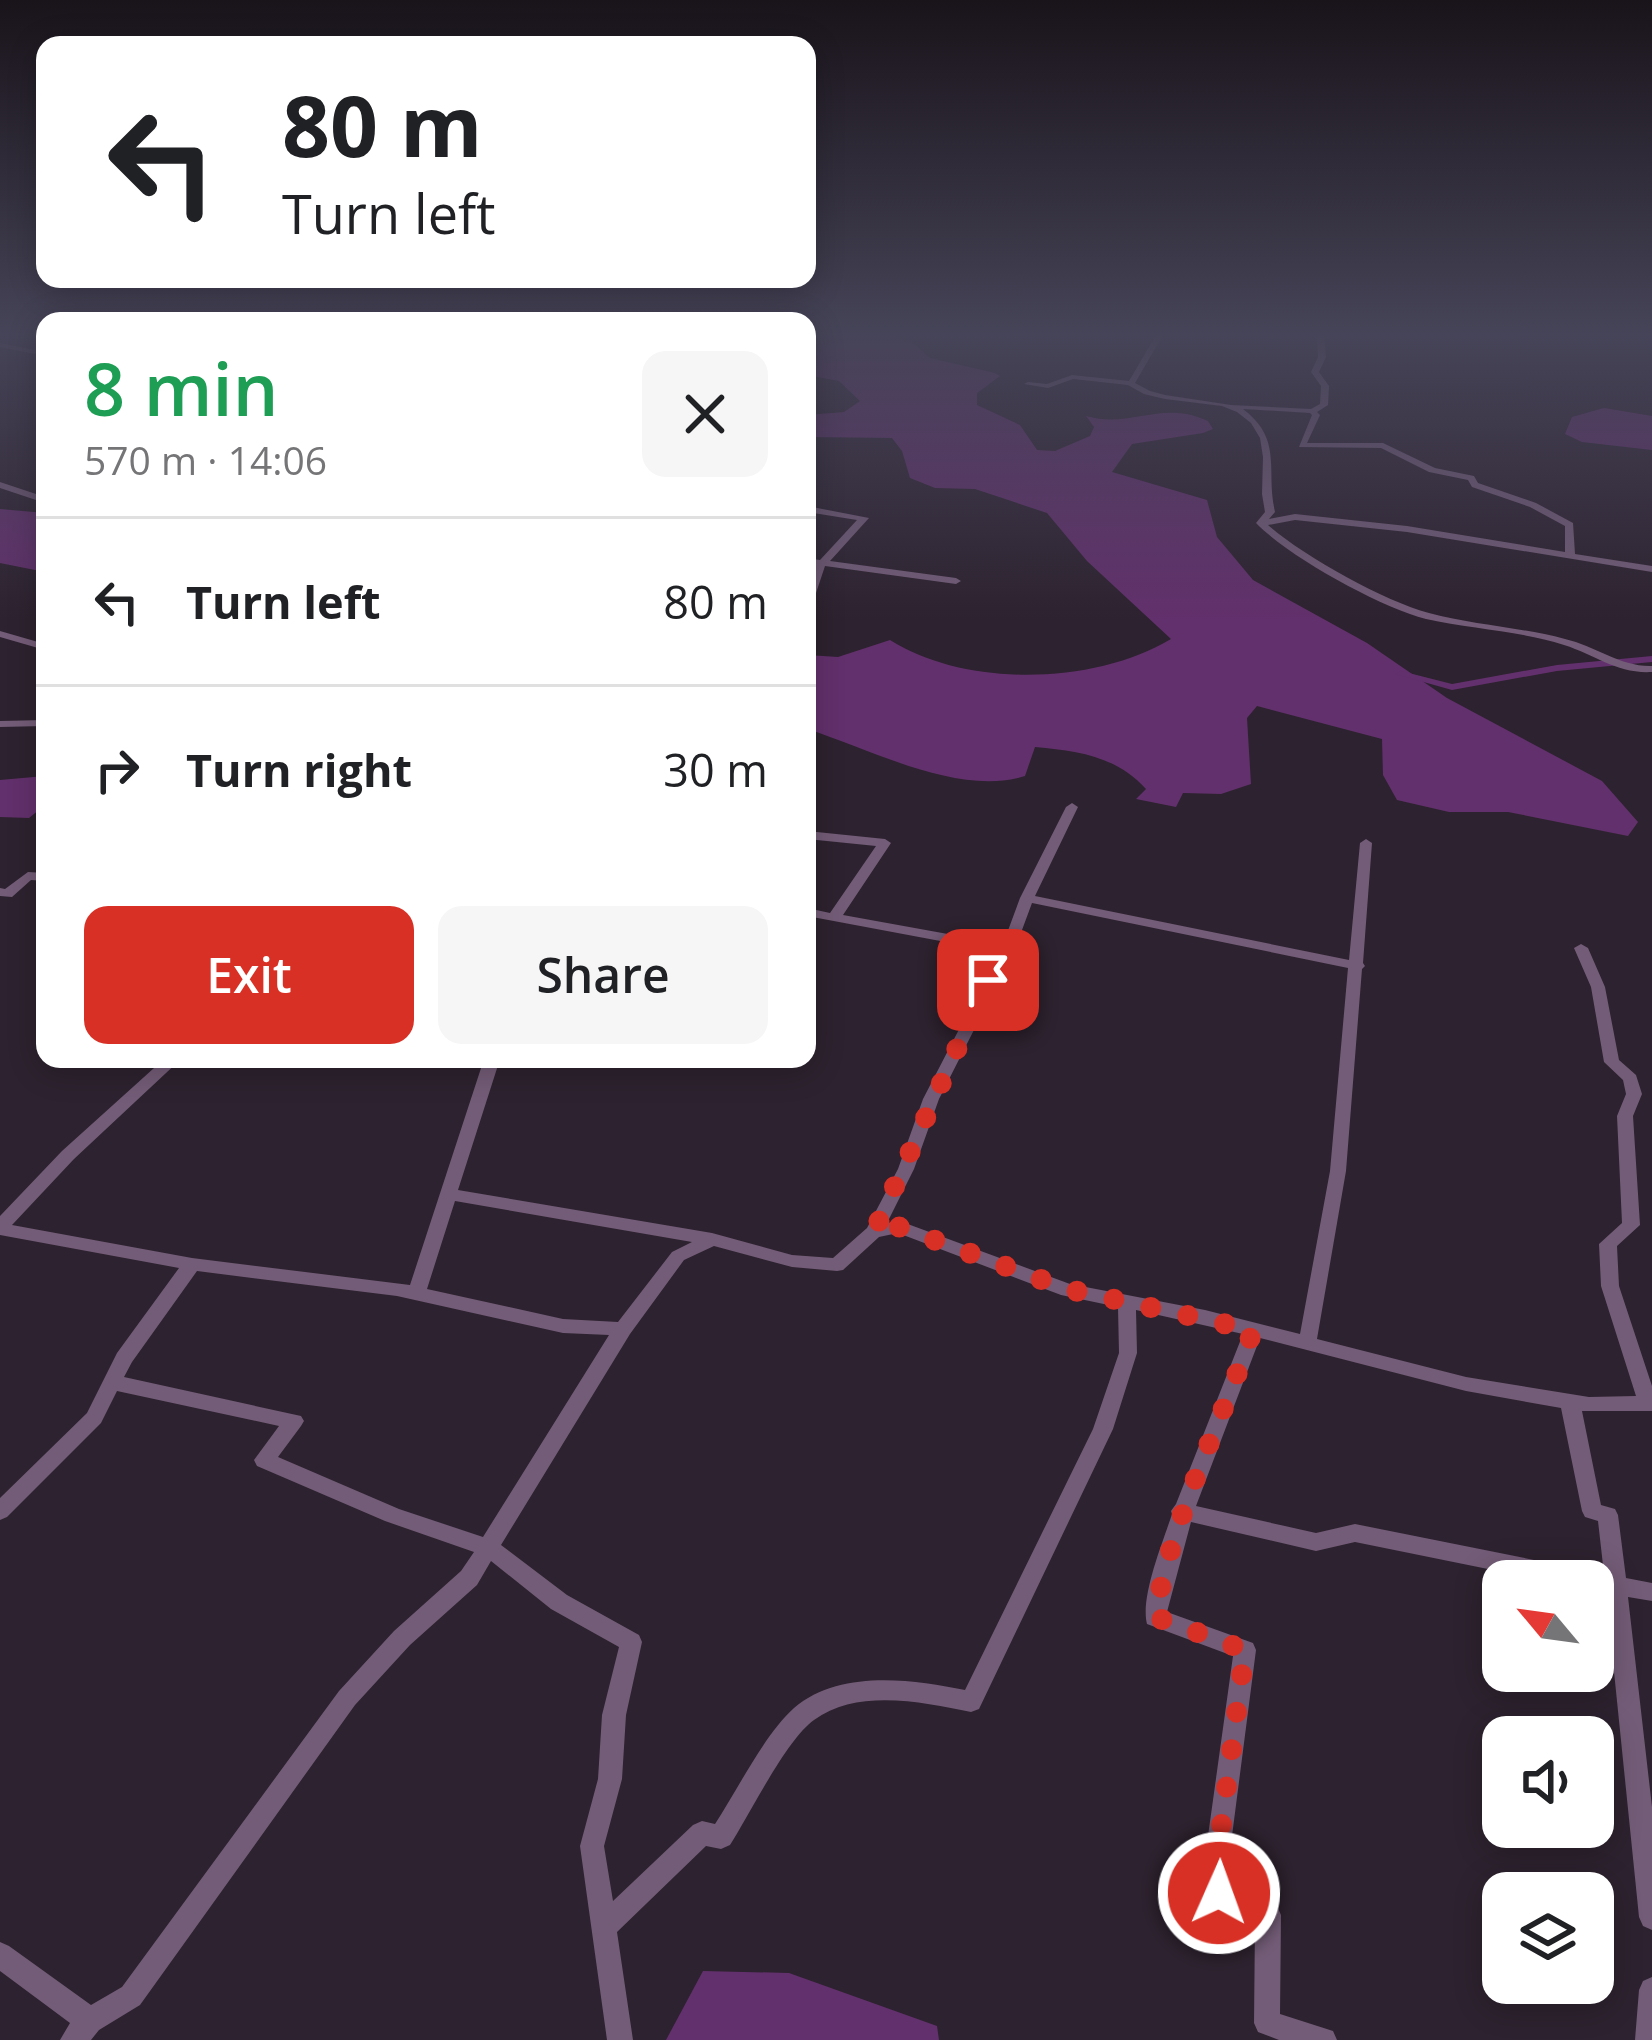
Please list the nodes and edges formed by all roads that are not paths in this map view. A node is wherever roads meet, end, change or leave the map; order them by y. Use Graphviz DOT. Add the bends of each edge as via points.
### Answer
graph roads {
  1 [pos="1262,430"];
  2 [pos="1309,430"];
  3 [pos="1302,445"];
  4 [pos="1278,449"];
  5 [pos="0,485"];
  6 [pos="36,497"];
  7 [pos="816,510"];
  8 [pos="1262,523"];
  9 [pos="1570,556"];
  10 [pos="816,562"];
  11 [pos="823,563"];
  12 [pos="1652,569"];
  13 [pos="816,581"];
  14 [pos="956,581"];
  15 [pos="0,634"];
  16 [pos="36,644"];
  17 [pos="1652,670"];
  18 [pos="0,724"];
  19 [pos="36,724"];
  20 [pos="1072,807"];
  21 [pos="816,836"];
  22 [pos="1366,843"];
  23 [pos="36,876"];
  24 [pos="0,892"];
  25 [pos="1028,898"];
  26 [pos="816,914"];
  27 [pos="834,918"];
  28 [pos="1581,948"];
  29 [pos="1008,949"];
  30 [pos="1358,966"];
  31 [pos="164,1068"];
  32 [pos="489,1068"];
  33 [pos="1629,1106"];
  34 [pos="1652,1107"];
  35 [pos="449,1193"];
  36 [pos="0,1228"];
  37 [pos="874,1232"];
  38 [pos="712,1239"];
  39 [pos="192,1264"];
  40 [pos="416,1295"];
  41 [pos="1127,1302"];
  42 [pos="623,1329"];
  43 [pos="1253,1330"];
  44 [pos="1307,1345"];
  45 [pos="112,1382"];
  46 [pos="1570,1402"];
  47 [pos="1650,1403"];
  48 [pos="0,1511"];
  49 [pos="1181,1511"];
  50 [pos="489,1548"];
  51 [pos="1488,1560"];
  52 [pos="1614,1585"];
  53 [pos="1618,1586"];
  54 [pos="1652,1592"];
  55 [pos="1652,1917"];
  56 [pos="607,1924"];
  57 [pos="0,1954"];
  58 [pos="1652,1990"];
  59 [pos="82,2031"];
  60 [pos="620,2040"];
  61 [pos="1324,2040"];
  62 [pos="1648,2040"];
  1 -- 4 [label="street"];
  2 -- 3 [label="street"];
  3 -- 4 [label="street"];
  3 -- 9 [label="street" via="1383,446 1432,470 1472,478 1570,525"];
  4 -- 8 [label="street"];
  5 -- 6 [label="street"];
  7 -- 11 [label="street" via="864,518"];
  8 -- 9 [label="street" via="1294,517 1407,529"];
  8 -- 17 [label="street" via="1369,592 1424,615 1565,642"];
  9 -- 12 [label="street"];
  10 -- 11 [label="street"];
  11 -- 13 [label="street"];
  11 -- 14 [label="street"];
  15 -- 16 [label="street"];
  18 -- 19 [label="street"];
  20 -- 25 [label="street"];
  21 -- 27 [label="street" via="885,843"];
  22 -- 30 [label="street"];
  23 -- 24 [label="street"];
  25 -- 29 [label="street"];
  25 -- 30 [label="street"];
  26 -- 27 [label="street"];
  27 -- 29 [label="street"];
  28 -- 33 [label="street" via="1598,987 1612,1062 1630,1078"];
  29 -- 37 [label="street"];
  30 -- 44 [label="street" via="1338,1171"];
  31 -- 36 [label="street"];
  32 -- 35 [label="street"];
  33 -- 34 [label="street"];
  33 -- 47 [label="street" via="1631,1225 1609,1244 1610,1286"];
  35 -- 38 [label="street"];
  35 -- 40 [label="street"];
  36 -- 39 [label="street"];
  37 -- 38 [label="street" via="837,1265 792,1262"];
  37 -- 41 [label="street" via="899,1227 1067,1289"];
  38 -- 42 [label="street" via="678,1256"];
  39 -- 40 [label="street"];
  39 -- 45 [label="street"];
  40 -- 42 [label="street" via="563,1326"];
  41 -- 43 [label="street"];
  41 -- 56 [label="street" via="1127,1353 1102,1429 971,1702 911,1688 841,1697 803,1714 721,1837 702,1834"];
  42 -- 50 [label="street"];
  43 -- 44 [label="street"];
  43 -- 49 [label="street"];
  44 -- 46 [label="street"];
  45 -- 48 [label="street" via="94,1418"];
  45 -- 50 [label="street" via="294,1421 264,1460"];
  46 -- 47 [label="street"];
  46 -- 53 [label="street" via="1592,1511 1608,1514"];
  49 -- 51 [label="street" via="1316,1541 1355,1533"];
  49 -- 61 [label="street" via="1155,1617 1245,1650 1219,1893 1268,1916 1267,2023"];
  50 -- 56 [label="street" via="559,1602 631,1642 592,1846"];
  50 -- 59 [label="street" via="470,1578 346,1698 131,1996"];
  52 -- 53 [label="street"];
  53 -- 54 [label="street"];
  53 -- 55 [label="street"];
  56 -- 60 [label="street"];
  57 -- 59 [label="street"];
  58 -- 62 [label="street"];
}
